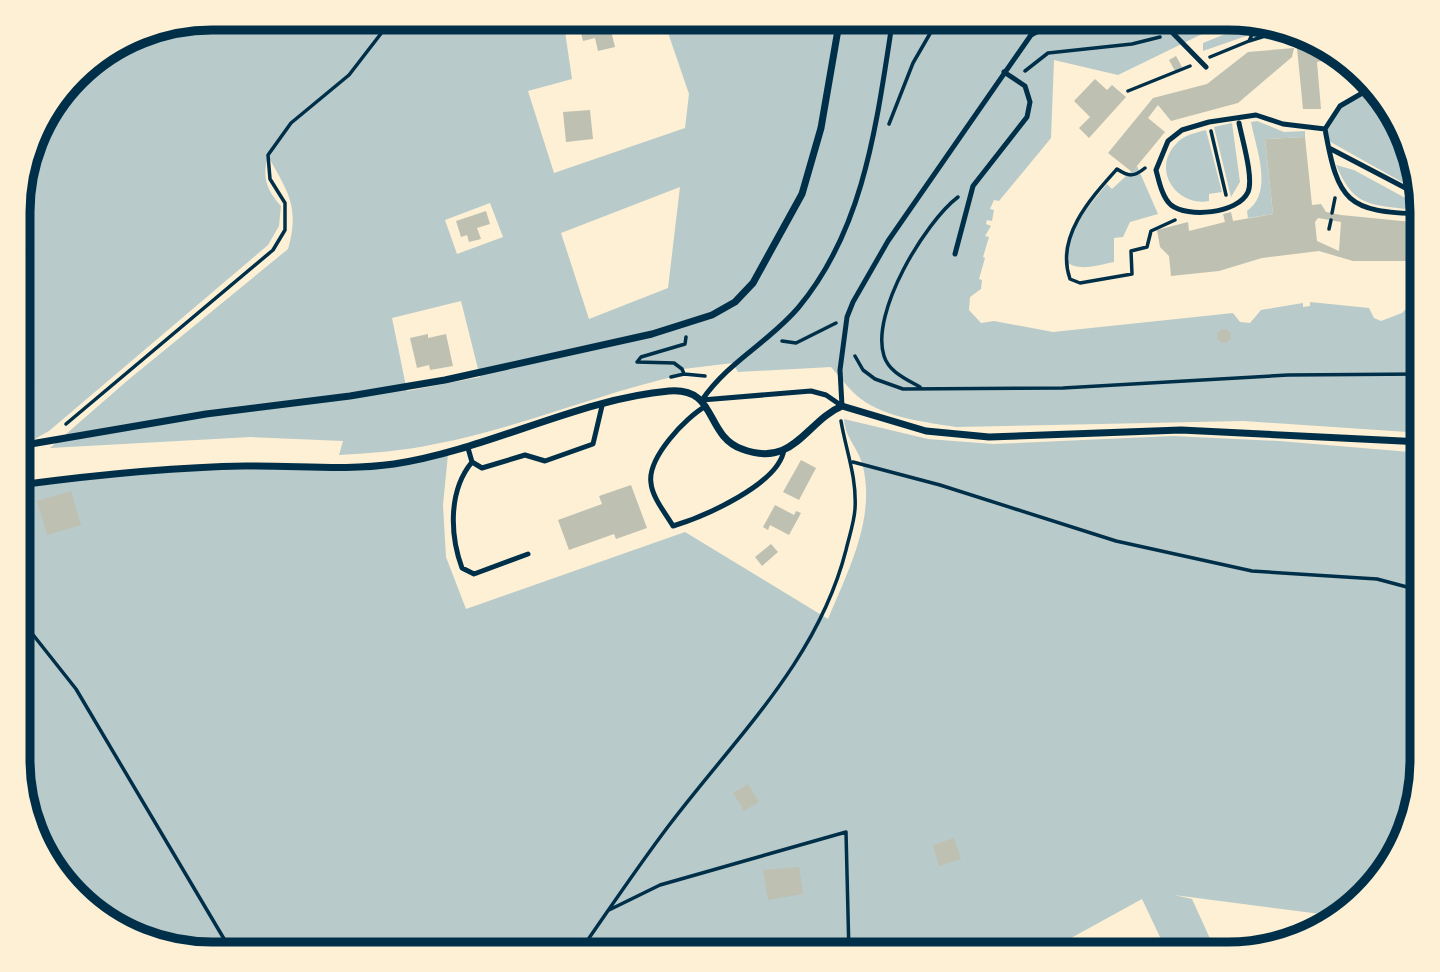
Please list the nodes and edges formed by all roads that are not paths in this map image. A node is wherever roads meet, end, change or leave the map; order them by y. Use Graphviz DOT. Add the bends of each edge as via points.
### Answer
graph roads {
  1 [pos="838,30"];
  2 [pos="891,30"];
  3 [pos="1037,30"];
  4 [pos="1169,30"];
  5 [pos="1206,67"];
  6 [pos="1004,72"];
  7 [pos="1365,92"];
  8 [pos="1239,123"];
  9 [pos="1325,130"];
  10 [pos="1329,148"];
  11 [pos="1409,190"];
  12 [pos="1410,214"];
  13 [pos="955,254"];
  14 [pos="704,403"];
  15 [pos="602,406"];
  16 [pos="842,406"];
  17 [pos="1410,441"];
  18 [pos="30,444"];
  19 [pos="468,448"];
  20 [pos="784,449"];
  21 [pos="472,462"];
  22 [pos="30,484"];
  23 [pos="527,554"];
  1 -- 18 [label="street" via="821,128 802,194 752,283 735,302 712,315 652,334 445,380"];
  2 -- 14 [label="lane" via="873,141 843,232 798,308 717,377"];
  3 -- 6 [label="lane"];
  4 -- 5 [label="lane"];
  6 -- 13 [label="lane" via="1025,86 1027,117 973,186"];
  6 -- 16 [label="lane" via="888,241 847,317 840,370"];
  7 -- 9 [label="lane" via="1340,106"];
  8 -- 9 [label="lane" via="1250,184 1240,204 1185,214 1168,203 1156,170 1168,141 1182,130 1256,115"];
  9 -- 10 [label="lane"];
  10 -- 11 [label="lane"];
  10 -- 12 [label="lane" via="1335,178 1348,197 1370,209"];
  14 -- 15 [label="street" via="693,393 670,391"];
  14 -- 16 [label="lane" via="811,391"];
  14 -- 20 [label="street" via="719,433 734,446 753,452"];
  14 -- 20 [label="lane" via="671,439 650,476 673,526 705,516 757,484 783,460"];
  15 -- 19 [label="street"];
  15 -- 21 [label="lane" via="593,444 545,461 525,455 482,468"];
  16 -- 17 [label="street" via="926,431 989,437 1181,430"];
  16 -- 20 [label="street"];
  19 -- 21 [label="lane"];
  19 -- 22 [label="street" via="370,466 184,467"];
  21 -- 23 [label="lane" via="463,473 455,499 456,552 462,568 474,574"];
}
